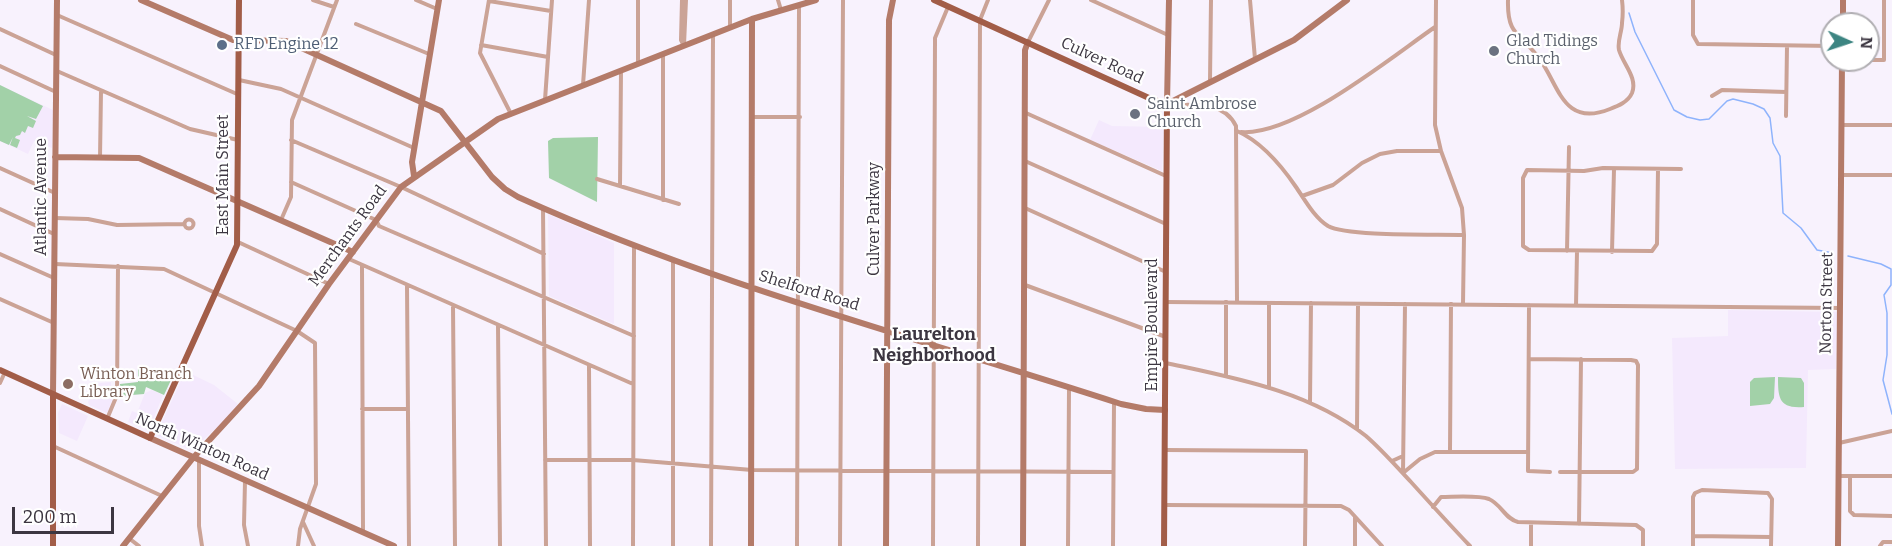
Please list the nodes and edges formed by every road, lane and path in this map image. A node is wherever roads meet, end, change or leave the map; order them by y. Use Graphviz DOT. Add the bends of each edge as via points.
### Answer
graph roads {
  1 [pos="57,0"];
  2 [pos="141,0"];
  3 [pos="238,0"];
  4 [pos="313,0"];
  5 [pos="337,0"];
  6 [pos="416,0"];
  7 [pos="439,0"];
  8 [pos="489,0"];
  9 [pos="552,0"];
  10 [pos="589,0"];
  11 [pos="638,0"];
  12 [pos="684,0"];
  13 [pos="730,0"];
  14 [pos="778,0"];
  15 [pos="816,0"];
  16 [pos="843,0"];
  17 [pos="893,0"];
  18 [pos="934,0"];
  19 [pos="988,0"];
  20 [pos="1049,0"];
  21 [pos="1091,0"];
  22 [pos="1168,0"];
  23 [pos="1211,0"];
  24 [pos="1250,0"];
  25 [pos="1347,0"];
  26 [pos="1436,0"];
  27 [pos="1508,0"];
  28 [pos="1622,0"];
  29 [pos="1693,0"];
  30 [pos="1884,0"];
  31 [pos="800,5"];
  32 [pos="949,6"];
  33 [pos="334,7"];
  34 [pos="438,9"];
  35 [pos="781,10"];
  36 [pos="551,11"];
  37 [pos="57,15"];
  38 [pos="752,19"];
  39 [pos="980,20"];
  40 [pos="356,24"];
  41 [pos="1435,27"];
  42 [pos="730,28"];
  43 [pos="0,29"];
  44 [pos="713,35"];
  45 [pos="1168,35"];
  46 [pos="238,41"];
  47 [pos="1028,42"];
  48 [pos="481,45"];
  49 [pos="684,46"];
  50 [pos="1787,46"];
  51 [pos="1820,46"];
  52 [pos="663,54"];
  53 [pos="56,55"];
  54 [pos="316,55"];
  55 [pos="430,55"];
  56 [pos="548,57"];
  57 [pos="1255,59"];
  58 [pos="1880,60"];
  59 [pos="1884,60"];
  60 [pos="1892,61"];
  61 [pos="638,64"];
  62 [pos="0,66"];
  63 [pos="56,70"];
  64 [pos="621,71"];
  65 [pos="1842,72"];
  66 [pos="238,79"];
  67 [pos="1210,81"];
  68 [pos="583,85"];
  69 [pos="101,91"];
  70 [pos="56,92"];
  71 [pos="1786,92"];
  72 [pos="238,94"];
  73 [pos="1712,96"];
  74 [pos="301,98"];
  75 [pos="545,100"];
  76 [pos="422,102"];
  77 [pos="1167,104"];
  78 [pos="1025,112"];
  79 [pos="511,114"];
  80 [pos="1786,116"];
  81 [pos="752,117"];
  82 [pos="800,117"];
  83 [pos="1842,125"];
  84 [pos="1892,125"];
  85 [pos="1237,131"];
  86 [pos="238,140"];
  87 [pos="291,140"];
  88 [pos="465,141"];
  89 [pos="1569,147"];
  90 [pos="414,148"];
  91 [pos="1441,151"];
  92 [pos="55,157"];
  93 [pos="100,158"];
  94 [pos="1025,160"];
  95 [pos="0,168"];
  96 [pos="1614,169"];
  97 [pos="1658,169"];
  98 [pos="1568,170"];
  99 [pos="1681,170"];
  100 [pos="1841,175"];
  101 [pos="1892,175"];
  102 [pos="414,176"];
  103 [pos="1167,176"];
  104 [pos="597,179"];
  105 [pos="291,182"];
  106 [pos="620,186"];
  107 [pos="401,187"];
  108 [pos="55,193"];
  109 [pos="1302,196"];
  110 [pos="663,200"];
  111 [pos="238,201"];
  112 [pos="679,204"];
  113 [pos="543,208"];
  114 [pos="1025,208"];
  115 [pos="0,209"];
  116 [pos="55,218"];
  117 [pos="376,220"];
  118 [pos="281,221"];
  119 [pos="184,224"];
  120 [pos="1167,225"];
  121 [pos="55,235"];
  122 [pos="1464,235"];
  123 [pos="238,242"];
  124 [pos="634,246"];
  125 [pos="1567,251"];
  126 [pos="1576,251"];
  127 [pos="353,252"];
  128 [pos="1612,252"];
  129 [pos="0,254"];
  130 [pos="544,254"];
  131 [pos="348,258"];
  132 [pos="673,260"];
  133 [pos="55,264"];
  134 [pos="362,265"];
  135 [pos="118,266"];
  136 [pos="1167,272"];
  137 [pos="712,274"];
  138 [pos="55,278"];
  139 [pos="329,284"];
  140 [pos="407,285"];
  141 [pos="1024,285"];
  142 [pos="752,288"];
  143 [pos="216,293"];
  144 [pos="544,298"];
  145 [pos="0,299"];
  146 [pos="798,302"];
  147 [pos="1166,302"];
  148 [pos="1226,302"];
  149 [pos="1236,302"];
  150 [pos="1269,303"];
  151 [pos="1311,303"];
  152 [pos="1358,304"];
  153 [pos="1404,304"];
  154 [pos="1451,304"];
  155 [pos="1463,304"];
  156 [pos="453,305"];
  157 [pos="1529,305"];
  158 [pos="1576,306"];
  159 [pos="1840,308"];
  160 [pos="842,316"];
  161 [pos="54,324"];
  162 [pos="498,325"];
  163 [pos="888,330"];
  164 [pos="297,331"];
  165 [pos="633,336"];
  166 [pos="1166,337"];
  167 [pos="544,345"];
  168 [pos="934,345"];
  169 [pos="979,359"];
  170 [pos="1528,359"];
  171 [pos="1581,359"];
  172 [pos="1166,363"];
  173 [pos="590,365"];
  174 [pos="2,371"];
  175 [pos="1024,373"];
  176 [pos="1226,376"];
  177 [pos="0,383"];
  178 [pos="633,384"];
  179 [pos="1069,387"];
  180 [pos="1269,388"];
  181 [pos="52,394"];
  182 [pos="1114,402"];
  183 [pos="1310,403"];
  184 [pos="362,409"];
  185 [pos="408,409"];
  186 [pos="1165,410"];
  187 [pos="107,419"];
  188 [pos="1356,429"];
  189 [pos="1892,431"];
  190 [pos="150,438"];
  191 [pos="1839,443"];
  192 [pos="52,446"];
  193 [pos="1165,450"];
  194 [pos="1450,451"];
  195 [pos="1528,452"];
  196 [pos="1403,456"];
  197 [pos="196,460"];
  198 [pos="545,460"];
  199 [pos="589,460"];
  200 [pos="633,460"];
  201 [pos="1392,461"];
  202 [pos="672,463"];
  203 [pos="711,467"];
  204 [pos="752,470"];
  205 [pos="797,471"];
  206 [pos="841,471"];
  207 [pos="886,471"];
  208 [pos="933,472"];
  209 [pos="978,472"];
  210 [pos="1023,472"];
  211 [pos="1068,472"];
  212 [pos="1113,472"];
  213 [pos="1550,472"];
  214 [pos="1560,472"];
  215 [pos="1580,472"];
  216 [pos="1403,474"];
  217 [pos="1839,476"];
  218 [pos="1850,476"];
  219 [pos="1892,476"];
  220 [pos="245,481"];
  221 [pos="162,496"];
  222 [pos="1165,505"];
  223 [pos="1305,506"];
  224 [pos="306,507"];
  225 [pos="1433,507"];
  226 [pos="1355,516"];
  227 [pos="1892,516"];
  228 [pos="303,521"];
  229 [pos="1531,523"];
  230 [pos="1579,524"];
  231 [pos="363,532"];
  232 [pos="1693,536"];
  233 [pos="1771,537"];
  234 [pos="129,538"];
  235 [pos="1892,542"];
  236 [pos="53,546"];
  237 [pos="123,546"];
  238 [pos="139,546"];
  239 [pos="202,546"];
  240 [pos="248,546"];
  241 [pos="298,546"];
  242 [pos="314,546"];
  243 [pos="394,546"];
  244 [pos="409,546"];
  245 [pos="455,546"];
  246 [pos="500,546"];
  247 [pos="546,546"];
  248 [pos="590,546"];
  249 [pos="633,546"];
  250 [pos="673,546"];
  251 [pos="711,546"];
  252 [pos="751,546"];
  253 [pos="797,546"];
  254 [pos="840,546"];
  255 [pos="886,546"];
  256 [pos="933,546"];
  257 [pos="978,546"];
  258 [pos="1023,546"];
  259 [pos="1068,546"];
  260 [pos="1113,546"];
  261 [pos="1164,546"];
  262 [pos="1305,546"];
  263 [pos="1355,546"];
  264 [pos="1382,546"];
  265 [pos="1470,546"];
  266 [pos="1531,546"];
  267 [pos="1643,546"];
  268 [pos="1693,546"];
  269 [pos="1771,546"];
  270 [pos="1838,546"];
  271 [pos="1880,546"];
  1 -- 37 [label="street, Atlantic Avenue"];
  2 -- 46 [label="street"];
  3 -- 46 [label="main road, East Main Street"];
  4 -- 33 [label="street"];
  5 -- 33 [label="street"];
  6 -- 34 [label="street"];
  7 -- 34 [label="street"];
  8 -- 36 [label="street"];
  8 -- 48 [label="street"];
  9 -- 36 [label="street"];
  10 -- 68 [label="street"];
  11 -- 61 [label="street"];
  12 -- 49 [label="street"];
  13 -- 42 [label="street"];
  14 -- 35 [label="street"];
  15 -- 31 [label="street, Merchants Road"];
  16 -- 160 [label="street"];
  17 -- 163 [label="street, Culver Parkway" via="889,20"];
  18 -- 32 [label="main road, Culver Road"];
  19 -- 39 [label="street"];
  20 -- 47 [label="street"];
  21 -- 45 [label="street"];
  22 -- 45 [label="street"];
  23 -- 67 [label="street"];
  24 -- 57 [label="street"];
  25 -- 57 [label="street" via="1298,38"];
  26 -- 41 [label="street"];
  27 -- 28 [label="street" via="1510,25 1543,64 1562,100 1590,114 1620,105 1632,93 1632,80 1620,51"];
  29 -- 50 [label="street" via="1693,35 1698,44"];
  30 -- 59 [label="street"];
  31 -- 35 [label="street, Merchants Road"];
  31 -- 82 [label="street"];
  32 -- 39 [label="main road, Culver Road"];
  32 -- 168 [label="street" via="935,38"];
  33 -- 54 [label="street"];
  34 -- 55 [label="street"];
  35 -- 38 [label="street, Merchants Road"];
  36 -- 56 [label="street"];
  37 -- 53 [label="street, Atlantic Avenue"];
  37 -- 72 [label="street"];
  38 -- 42 [label="street, Merchants Road"];
  38 -- 81 [label="street"];
  39 -- 47 [label="main road, Culver Road"];
  39 -- 169 [label="street"];
  40 -- 55 [label="street"];
  41 -- 85 [label="street" via="1307,113 1260,130"];
  41 -- 91 [label="street" via="1434,118"];
  42 -- 44 [label="street, Merchants Road"];
  43 -- 53 [label="street"];
  44 -- 49 [label="street, Merchants Road"];
  44 -- 137 [label="street"];
  45 -- 77 [label="street"];
  46 -- 54 [label="street, Shelford Road" via="286,41"];
  46 -- 66 [label="main road, East Main Street"];
  47 -- 77 [label="main road, Culver Road"];
  47 -- 78 [label="street"];
  48 -- 56 [label="street"];
  48 -- 79 [label="street" via="480,53"];
  49 -- 52 [label="street, Merchants Road"];
  50 -- 51 [label="street"];
  50 -- 71 [label="street"];
  52 -- 61 [label="street, Merchants Road"];
  52 -- 110 [label="street"];
  53 -- 63 [label="street, Atlantic Avenue"];
  54 -- 74 [label="street"];
  54 -- 76 [label="street, Shelford Road"];
  55 -- 76 [label="street"];
  56 -- 75 [label="street"];
  57 -- 67 [label="street"];
  58 -- 59 [label="street"];
  59 -- 60 [label="street"];
  61 -- 64 [label="street, Merchants Road"];
  62 -- 70 [label="street"];
  63 -- 69 [label="street"];
  63 -- 70 [label="street, Atlantic Avenue"];
  64 -- 68 [label="street, Merchants Road"];
  64 -- 106 [label="street"];
  65 -- 83 [label="street, Norton Street"];
  66 -- 72 [label="main road, East Main Street"];
  66 -- 74 [label="street"];
  67 -- 77 [label="street"];
  68 -- 75 [label="street, Merchants Road"];
  69 -- 86 [label="street" via="190,129"];
  69 -- 93 [label="street"];
  70 -- 92 [label="street, Atlantic Avenue"];
  71 -- 73 [label="street" via="1722,90"];
  71 -- 80 [label="street"];
  72 -- 86 [label="main road, East Main Street"];
  74 -- 87 [label="street" via="292,120"];
  74 -- 90 [label="street"];
  75 -- 79 [label="street, Merchants Road"];
  76 -- 88 [label="street, Shelford Road" via="443,112"];
  76 -- 90 [label="street"];
  77 -- 85 [label="street" via="1219,108 1231,118"];
  77 -- 103 [label="main road, Empire Boulevard"];
  78 -- 94 [label="street"];
  78 -- 103 [label="street"];
  79 -- 88 [label="street, Merchants Road"];
  81 -- 82 [label="street"];
  81 -- 142 [label="street"];
  82 -- 146 [label="street"];
  83 -- 84 [label="street"];
  83 -- 100 [label="street, Norton Street"];
  85 -- 109 [label="street" via="1248,136 1278,164"];
  85 -- 149 [label="street"];
  86 -- 111 [label="main road, East Main Street"];
  87 -- 105 [label="street"];
  87 -- 107 [label="street"];
  88 -- 102 [label="street, Merchants Road"];
  88 -- 113 [label="street, Shelford Road" via="501,186"];
  89 -- 98 [label="street"];
  90 -- 102 [label="street"];
  91 -- 109 [label="street" via="1380,154 1333,185"];
  91 -- 122 [label="street" via="1460,201"];
  92 -- 93 [label="street"];
  92 -- 108 [label="street, Atlantic Avenue"];
  93 -- 111 [label="street" via="139,158"];
  94 -- 114 [label="street"];
  94 -- 120 [label="street"];
  95 -- 108 [label="street"];
  96 -- 97 [label="street"];
  96 -- 98 [label="street"];
  96 -- 128 [label="street"];
  97 -- 99 [label="street"];
  97 -- 128 [label="street" via="1656,248 1650,252"];
  98 -- 125 [label="street"];
  98 -- 125 [label="street" via="1525,172 1522,243 1529,250"];
  100 -- 101 [label="street"];
  100 -- 159 [label="street, Norton Street"];
  102 -- 107 [label="street, Merchants Road"];
  103 -- 120 [label="main road, Empire Boulevard"];
  104 -- 106 [label="street"];
  105 -- 117 [label="street"];
  105 -- 118 [label="street" via="291,197"];
  106 -- 110 [label="street"];
  107 -- 117 [label="street, Merchants Road"];
  107 -- 130 [label="street"];
  108 -- 116 [label="street, Atlantic Avenue"];
  109 -- 122 [label="street" via="1319,219 1338,230"];
  110 -- 112 [label="street"];
  111 -- 118 [label="street"];
  111 -- 123 [label="main road, East Main Street"];
  113 -- 124 [label="street, Shelford Road"];
  113 -- 130 [label="street"];
  114 -- 136 [label="street"];
  114 -- 141 [label="street"];
  115 -- 121 [label="street"];
  116 -- 119 [label="street" via="117,225"];
  116 -- 121 [label="street, Atlantic Avenue"];
  117 -- 127 [label="street, Merchants Road"];
  117 -- 144 [label="street" via="379,226"];
  118 -- 127 [label="street"];
  120 -- 136 [label="main road, Empire Boulevard"];
  121 -- 133 [label="street, Atlantic Avenue"];
  122 -- 155 [label="street"];
  123 -- 139 [label="street"];
  123 -- 143 [label="main road, East Main Street"];
  124 -- 132 [label="street, Shelford Road"];
  124 -- 165 [label="street"];
  125 -- 126 [label="street"];
  126 -- 128 [label="street"];
  126 -- 158 [label="street"];
  127 -- 131 [label="street, Merchants Road"];
  129 -- 138 [label="street"];
  130 -- 144 [label="street"];
  131 -- 134 [label="street"];
  131 -- 139 [label="street, Merchants Road"];
  132 -- 137 [label="street, Shelford Road"];
  132 -- 202 [label="street"];
  133 -- 135 [label="street"];
  133 -- 138 [label="street, Atlantic Avenue"];
  134 -- 140 [label="street"];
  134 -- 184 [label="street"];
  135 -- 143 [label="street" via="164,268"];
  135 -- 187 [label="street" via="117,395"];
  136 -- 147 [label="main road, Empire Boulevard"];
  137 -- 142 [label="street, Shelford Road"];
  137 -- 203 [label="street"];
  138 -- 161 [label="street, Atlantic Avenue"];
  139 -- 164 [label="street, Merchants Road"];
  140 -- 156 [label="street"];
  140 -- 185 [label="street"];
  141 -- 166 [label="street"];
  141 -- 175 [label="street"];
  142 -- 146 [label="street, Shelford Road"];
  142 -- 204 [label="street"];
  143 -- 164 [label="street"];
  143 -- 190 [label="main road, East Main Street"];
  144 -- 165 [label="street"];
  144 -- 167 [label="street"];
  145 -- 161 [label="street"];
  146 -- 160 [label="street, Shelford Road"];
  146 -- 205 [label="street"];
  147 -- 148 [label="street"];
  147 -- 166 [label="main road, Empire Boulevard"];
  148 -- 149 [label="street"];
  148 -- 176 [label="street"];
  149 -- 150 [label="street"];
  150 -- 151 [label="street"];
  150 -- 180 [label="street"];
  151 -- 152 [label="street"];
  151 -- 183 [label="street"];
  152 -- 153 [label="street"];
  152 -- 188 [label="street"];
  153 -- 154 [label="street"];
  153 -- 196 [label="street"];
  154 -- 155 [label="street"];
  154 -- 194 [label="street"];
  155 -- 157 [label="street"];
  156 -- 162 [label="street"];
  156 -- 245 [label="street"];
  157 -- 158 [label="street"];
  157 -- 170 [label="street"];
  158 -- 159 [label="street"];
  159 -- 191 [label="street, Norton Street"];
  160 -- 163 [label="street, Shelford Road"];
  160 -- 206 [label="street"];
  161 -- 181 [label="street, Atlantic Avenue"];
  162 -- 167 [label="street"];
  162 -- 246 [label="street"];
  163 -- 168 [label="street, Shelford Road"];
  163 -- 207 [label="street, Culver Parkway"];
  164 -- 197 [label="street, Merchants Road" via="259,386"];
  164 -- 224 [label="street" via="315,344 316,484"];
  165 -- 178 [label="street"];
  166 -- 172 [label="main road, Empire Boulevard"];
  167 -- 173 [label="street"];
  167 -- 198 [label="street"];
  168 -- 169 [label="street, Shelford Road"];
  168 -- 208 [label="street"];
  169 -- 175 [label="street, Shelford Road"];
  169 -- 209 [label="street"];
  170 -- 171 [label="street"];
  170 -- 195 [label="street"];
  171 -- 215 [label="street"];
  171 -- 215 [label="street" via="1633,360 1638,365 1638,379 1636,468 1633,472"];
  172 -- 176 [label="street"];
  172 -- 186 [label="main road, Empire Boulevard"];
  173 -- 178 [label="street"];
  173 -- 199 [label="street"];
  174 -- 177 [label="street"];
  174 -- 181 [label="main road, North Winton Road"];
  175 -- 179 [label="street, Shelford Road"];
  175 -- 210 [label="street"];
  176 -- 180 [label="street"];
  178 -- 200 [label="street"];
  179 -- 182 [label="street, Shelford Road"];
  179 -- 211 [label="street"];
  180 -- 183 [label="street"];
  181 -- 187 [label="main road, North Winton Road"];
  181 -- 192 [label="main road"];
  182 -- 186 [label="street, Shelford Road"];
  182 -- 212 [label="street"];
  183 -- 188 [label="street"];
  184 -- 185 [label="street"];
  184 -- 231 [label="street"];
  185 -- 244 [label="street"];
  186 -- 193 [label="main road, Empire Boulevard"];
  187 -- 190 [label="main road, North Winton Road"];
  188 -- 201 [label="street"];
  189 -- 191 [label="street"];
  190 -- 197 [label="street, North Winton Road"];
  191 -- 217 [label="street, Norton Street"];
  192 -- 221 [label="street"];
  192 -- 236 [label="main road"];
  193 -- 222 [label="main road, Empire Boulevard"];
  193 -- 223 [label="street" via="1306,451"];
  194 -- 195 [label="street"];
  194 -- 216 [label="street" via="1428,454"];
  195 -- 213 [label="street" via="1528,471"];
  196 -- 201 [label="street"];
  196 -- 216 [label="street"];
  197 -- 220 [label="street, North Winton Road"];
  197 -- 221 [label="street, Merchants Road"];
  197 -- 239 [label="street"];
  198 -- 199 [label="street"];
  198 -- 247 [label="street"];
  199 -- 200 [label="street"];
  199 -- 248 [label="street"];
  200 -- 202 [label="street"];
  200 -- 249 [label="street"];
  201 -- 216 [label="street"];
  202 -- 203 [label="street"];
  202 -- 250 [label="street"];
  203 -- 204 [label="street"];
  203 -- 251 [label="street"];
  204 -- 205 [label="street"];
  204 -- 252 [label="street"];
  205 -- 206 [label="street"];
  205 -- 253 [label="street"];
  206 -- 207 [label="street"];
  206 -- 254 [label="street"];
  207 -- 208 [label="street"];
  207 -- 255 [label="street, Culver Parkway"];
  208 -- 209 [label="street"];
  208 -- 256 [label="street"];
  209 -- 210 [label="street"];
  209 -- 257 [label="street"];
  210 -- 211 [label="street"];
  210 -- 258 [label="street"];
  211 -- 212 [label="street"];
  211 -- 259 [label="street"];
  212 -- 260 [label="street"];
  214 -- 215 [label="street"];
  215 -- 230 [label="street"];
  216 -- 225 [label="street"];
  217 -- 218 [label="street"];
  217 -- 270 [label="street, Norton Street"];
  218 -- 219 [label="street"];
  218 -- 227 [label="street" via="1850,512"];
  220 -- 224 [label="street, North Winton Road"];
  220 -- 240 [label="street" via="244,525"];
  221 -- 234 [label="street, Merchants Road"];
  222 -- 223 [label="street"];
  222 -- 261 [label="main road, Empire Boulevard"];
  223 -- 226 [label="street" via="1341,506"];
  223 -- 262 [label="street"];
  224 -- 228 [label="street"];
  224 -- 231 [label="street, North Winton Road"];
  225 -- 229 [label="street" via="1442,497 1484,498 1512,520"];
  225 -- 265 [label="street"];
  226 -- 263 [label="street"];
  226 -- 264 [label="street"];
  228 -- 241 [label="street"];
  228 -- 242 [label="street"];
  229 -- 230 [label="street"];
  229 -- 266 [label="street"];
  230 -- 267 [label="street" via="1638,526 1643,530"];
  231 -- 243 [label="street, North Winton Road"];
  232 -- 233 [label="street"];
  232 -- 233 [label="street" via="1693,497 1697,492 1766,492 1771,497"];
  232 -- 268 [label="street"];
  233 -- 269 [label="street"];
  234 -- 237 [label="street, Merchants Road"];
  234 -- 238 [label="street"];
  235 -- 271 [label="street"];
}
